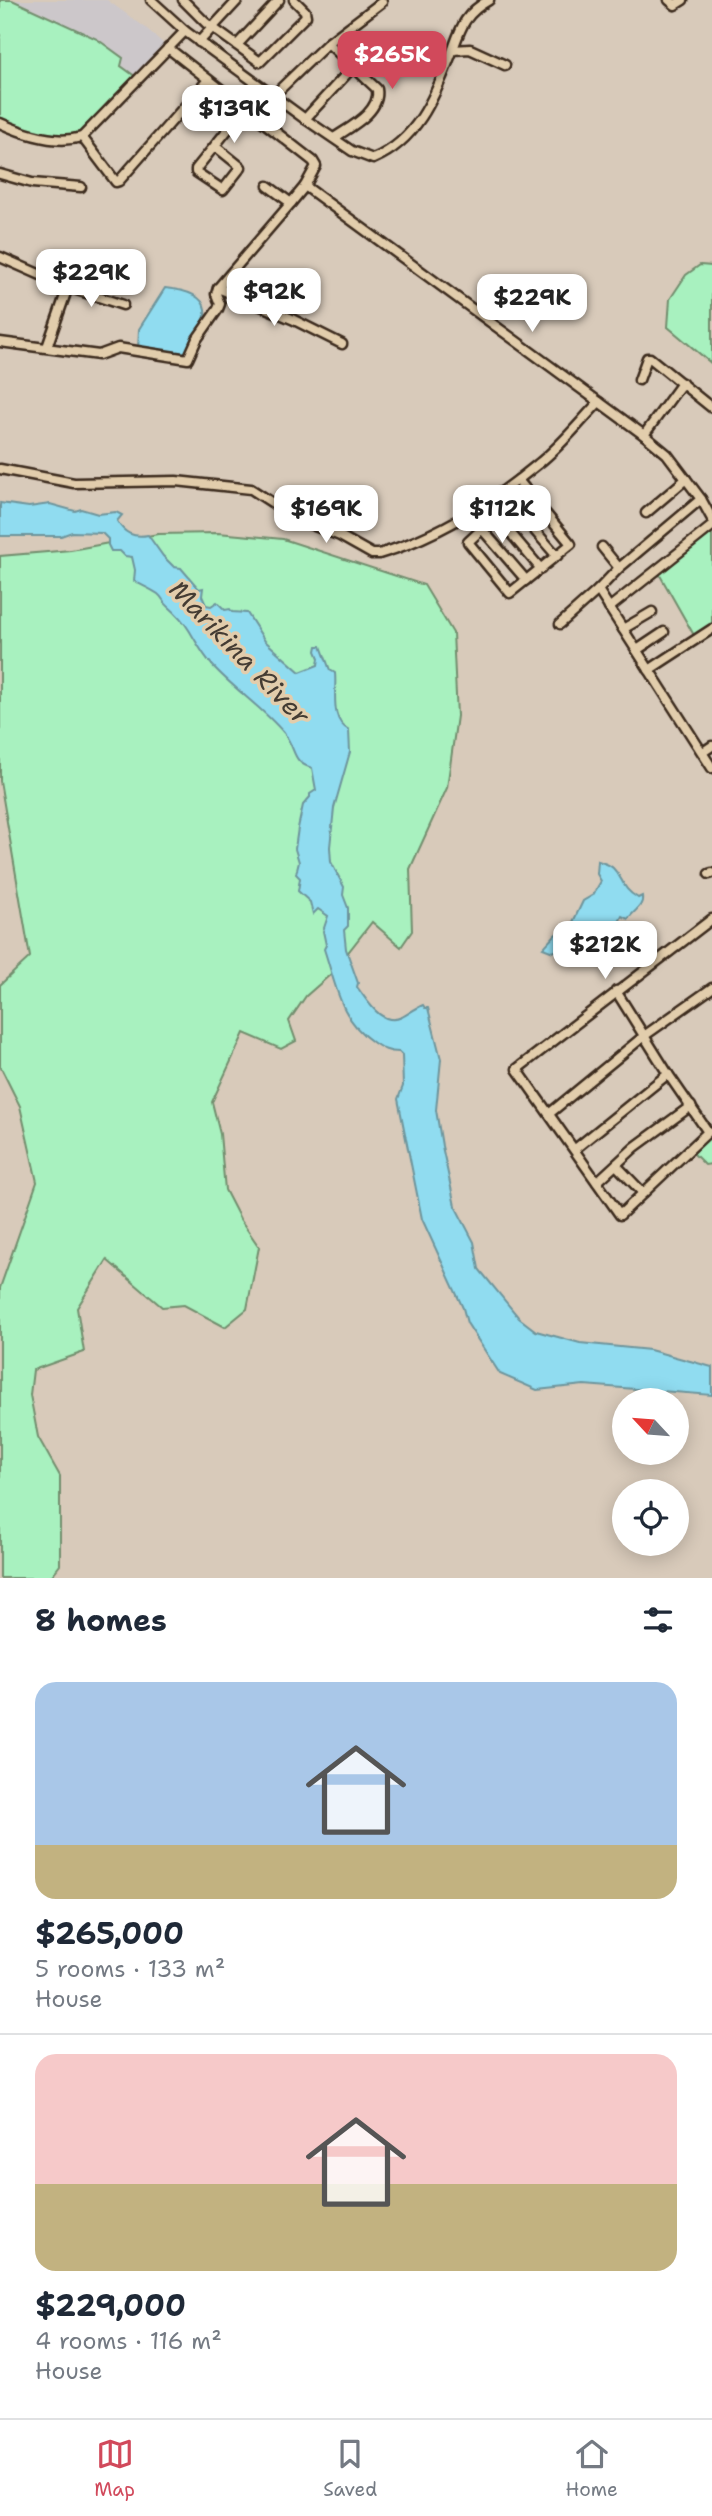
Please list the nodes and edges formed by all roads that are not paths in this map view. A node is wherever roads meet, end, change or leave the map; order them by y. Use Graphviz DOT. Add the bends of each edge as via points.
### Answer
graph roads {
  1 [pos="150,0"];
  2 [pos="238,0"];
  3 [pos="279,0"];
  4 [pos="293,0"];
  5 [pos="489,0"];
  6 [pos="668,0"];
  7 [pos="683,0"];
  8 [pos="189,2"];
  9 [pos="382,2"];
  10 [pos="212,27"];
  11 [pos="185,31"];
  12 [pos="199,42"];
  13 [pos="328,43"];
  14 [pos="237,45"];
  15 [pos="168,48"];
  16 [pos="453,50"];
  17 [pos="505,65"];
  18 [pos="353,68"];
  19 [pos="208,80"];
  20 [pos="274,95"];
  21 [pos="246,107"];
  22 [pos="305,118"];
  23 [pos="0,123"];
  24 [pos="82,137"];
  25 [pos="334,138"];
  26 [pos="215,146"];
  27 [pos="0,174"];
  28 [pos="305,186"];
  29 [pos="81,187"];
  30 [pos="268,187"];
  31 [pos="291,203"];
  32 [pos="0,257"];
  33 [pos="68,287"];
  34 [pos="217,291"];
  35 [pos="124,305"];
  36 [pos="0,342"];
  37 [pos="342,344"];
  38 [pos="47,346"];
  39 [pos="639,380"];
  40 [pos="682,383"];
  41 [pos="599,402"];
  42 [pos="712,408"];
  43 [pos="644,435"];
  44 [pos="0,469"];
  45 [pos="686,479"];
  46 [pos="517,480"];
  47 [pos="501,492"];
  48 [pos="701,499"];
  49 [pos="485,503"];
  50 [pos="468,513"];
  51 [pos="646,513"];
  52 [pos="712,519"];
  53 [pos="712,526"];
  54 [pos="482,529"];
  55 [pos="602,547"];
  56 [pos="557,556"];
  57 [pos="619,568"];
  58 [pos="541,569"];
  59 [pos="526,580"];
  60 [pos="598,590"];
  61 [pos="609,608"];
  62 [pos="652,612"];
  63 [pos="559,624"];
  64 [pos="623,629"];
  65 [pos="712,629"];
  66 [pos="664,632"];
  67 [pos="637,650"];
  68 [pos="649,670"];
  69 [pos="712,746"];
  70 [pos="703,752"];
  71 [pos="712,768"];
  72 [pos="712,919"];
  73 [pos="712,988"];
  74 [pos="616,991"];
  75 [pos="645,1036"];
  76 [pos="668,1074"];
  77 [pos="691,1106"];
  78 [pos="550,1113"];
  79 [pos="575,1149"];
  80 [pos="616,1165"];
  81 [pos="597,1182"];
  82 [pos="643,1193"];
  1 -- 11 [label="street"];
  2 -- 10 [label="street"];
  3 -- 14 [label="street"];
  4 -- 14 [label="street" via="306,16 260,61"];
  5 -- 16 [label="street" via="464,22"];
  6 -- 7 [label="street" via="675,5"];
  8 -- 10 [label="street"];
  9 -- 13 [label="street"];
  10 -- 12 [label="street"];
  10 -- 14 [label="street"];
  11 -- 12 [label="street"];
  11 -- 15 [label="street"];
  12 -- 20 [label="street"];
  13 -- 18 [label="street"];
  13 -- 20 [label="street"];
  15 -- 19 [label="street"];
  15 -- 24 [label="street"];
  16 -- 17 [label="street" via="470,50"];
  16 -- 25 [label="street" via="434,98 404,140 370,159"];
  18 -- 22 [label="street"];
  18 -- 25 [label="street" via="377,89 379,97 373,108"];
  19 -- 21 [label="street"];
  19 -- 24 [label="street" via="116,182"];
  20 -- 22 [label="street"];
  21 -- 26 [label="street"];
  21 -- 28 [label="street" via="316,164"];
  22 -- 25 [label="street"];
  23 -- 24 [label="street" via="49,139"];
  26 -- 26 [label="street" via="241,167 222,190 196,172"];
  27 -- 29 [label="street" via="41,185"];
  28 -- 31 [label="street"];
  28 -- 41 [label="street"];
  30 -- 31 [label="street"];
  31 -- 34 [label="street"];
  32 -- 33 [label="street"];
  33 -- 35 [label="street"];
  33 -- 38 [label="street"];
  34 -- 37 [label="street"];
  34 -- 38 [label="street" via="218,309 188,359 118,348 99,355"];
  36 -- 38 [label="street"];
  39 -- 40 [label="street" via="649,357"];
  40 -- 42 [label="street"];
  40 -- 43 [label="street"];
  41 -- 43 [label="street"];
  41 -- 46 [label="street"];
  43 -- 45 [label="street" via="667,454"];
  44 -- 50 [label="street" via="74,483 176,481 251,489 299,520 372,554 423,539"];
  45 -- 48 [label="street"];
  45 -- 51 [label="street"];
  46 -- 47 [label="street"];
  46 -- 56 [label="street" via="571,544"];
  47 -- 49 [label="street"];
  47 -- 56 [label="street"];
  48 -- 52 [label="street"];
  48 -- 57 [label="street"];
  49 -- 50 [label="street"];
  49 -- 58 [label="street"];
  50 -- 54 [label="street"];
  53 -- 61 [label="street"];
  54 -- 59 [label="street"];
  54 -- 59 [label="street" via="468,542 510,593"];
  55 -- 57 [label="street"];
  56 -- 58 [label="street"];
  57 -- 60 [label="street"];
  58 -- 59 [label="street"];
  60 -- 61 [label="street"];
  60 -- 63 [label="street"];
  61 -- 64 [label="street"];
  62 -- 64 [label="street"];
  64 -- 67 [label="street"];
  65 -- 68 [label="street"];
  66 -- 67 [label="street"];
  67 -- 68 [label="street"];
  68 -- 70 [label="street"];
  69 -- 70 [label="street"];
  70 -- 71 [label="street"];
  72 -- 74 [label="street"];
  73 -- 75 [label="street"];
  74 -- 75 [label="street"];
  74 -- 78 [label="street" via="517,1069"];
  75 -- 76 [label="street"];
  75 -- 78 [label="street"];
  76 -- 77 [label="street"];
  76 -- 79 [label="street"];
  77 -- 80 [label="street"];
  77 -- 82 [label="street" via="708,1132"];
  78 -- 79 [label="street"];
  79 -- 81 [label="street"];
  80 -- 81 [label="street"];
  80 -- 82 [label="street"];
  81 -- 82 [label="street" via="620,1215"];
}
